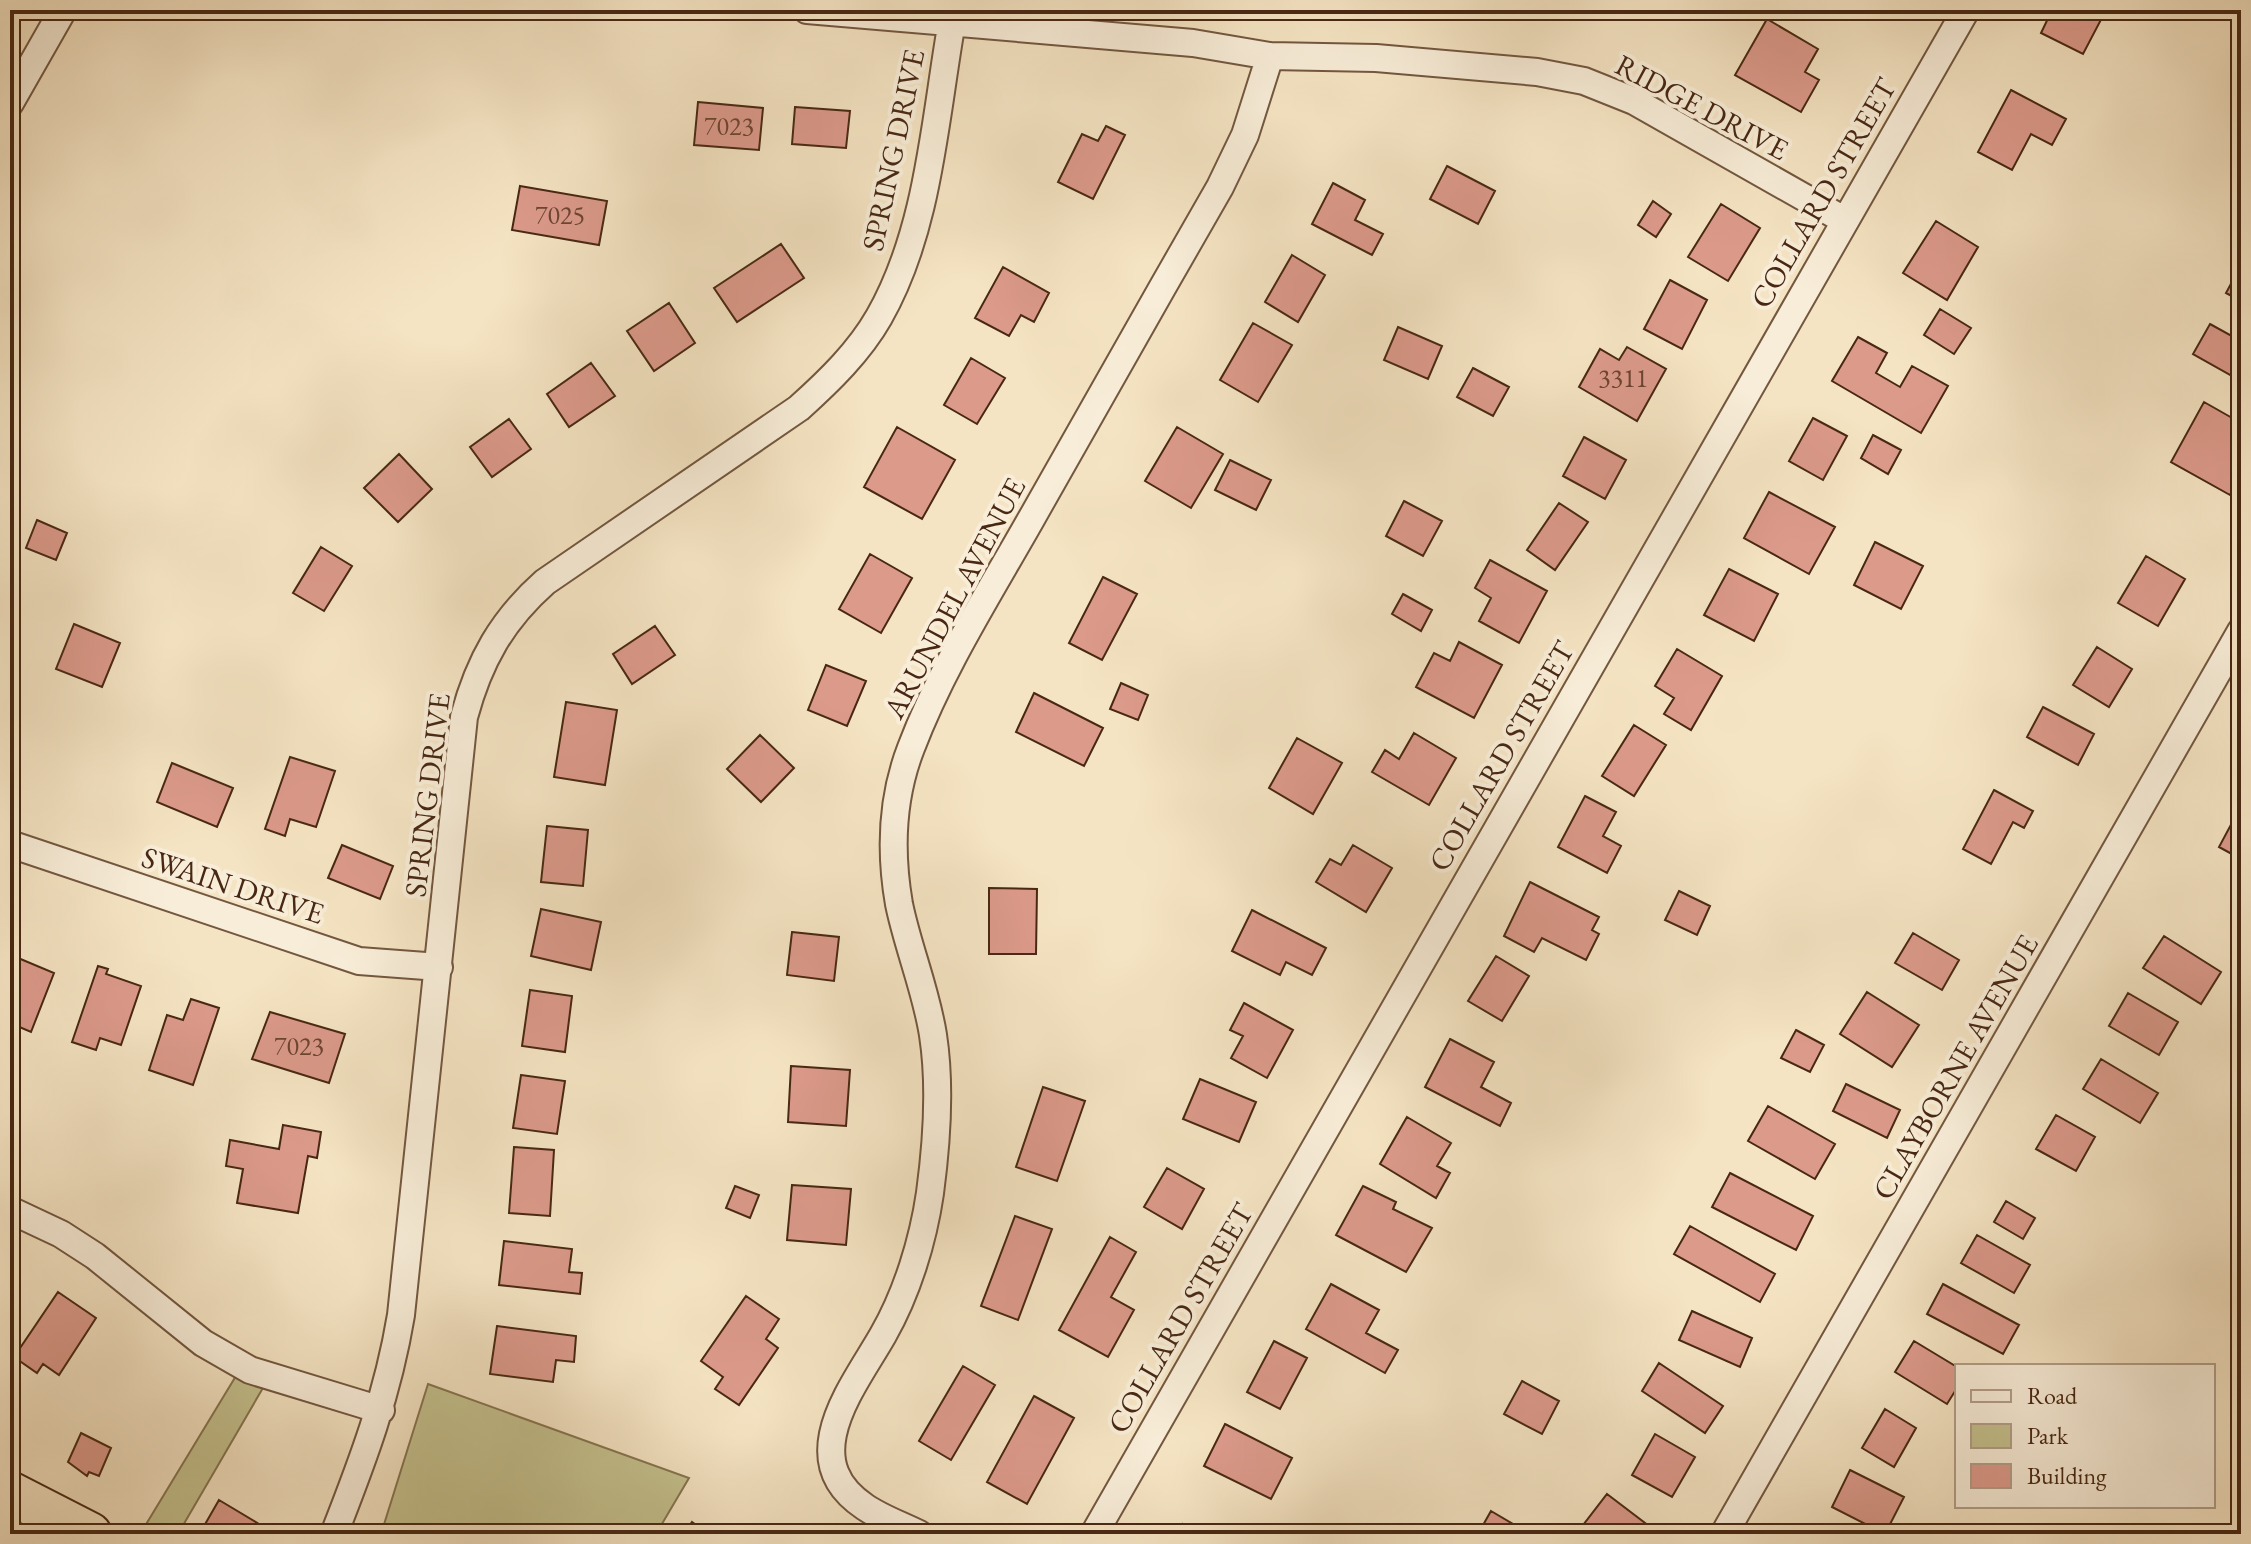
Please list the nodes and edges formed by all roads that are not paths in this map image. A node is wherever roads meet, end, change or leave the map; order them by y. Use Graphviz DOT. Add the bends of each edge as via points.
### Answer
graph roads {
  1 [pos="63,10"];
  2 [pos="807,10"];
  3 [pos="1966,10"];
  4 [pos="953,16"];
  5 [pos="1270,56"];
  6 [pos="10,103"];
  7 [pos="1844,220"];
  8 [pos="2241,631"];
  9 [pos="10,844"];
  10 [pos="439,967"];
  11 [pos="10,1210"];
  12 [pos="381,1410"];
  13 [pos="10,1493"];
  14 [pos="90,1534"];
  15 [pos="334,1534"];
  16 [pos="919,1534"];
  17 [pos="1094,1534"];
  18 [pos="1724,1534"];
  1 -- 6 [label="street"];
  2 -- 4 [label="street, RIDGE DRIVE"];
  3 -- 7 [label="street, COLLARD STREET"];
  4 -- 5 [label="street, RIDGE DRIVE"];
  4 -- 10 [label="street, SPRING DRIVE" via="921,202 907,252 891,294 861,344 799,408 545,582 489,646 464,717"];
  5 -- 7 [label="street, RIDGE DRIVE" via="1376,58 1584,81 1634,101"];
  5 -- 16 [label="street, ARUNDEL AVENUE" via="1245,135 1220,187 962,642 902,777 893,858 933,1035 935,1153 910,1274 884,1333 846,1393 831,1445 847,1491 864,1507"];
  7 -- 17 [label="street, COLLARD STREET"];
  8 -- 18 [label="street, CLAYBORNE AVENUE"];
  9 -- 10 [label="street, SWAIN DRIVE" via="359,961"];
  10 -- 12 [label="street, SPRING DRIVE" via="401,1315"];
  11 -- 12 [label="street" via="95,1256 203,1343 250,1370"];
  12 -- 15 [label="street, SPRING DRIVE"];
  13 -- 14 [label="highway"];
}
